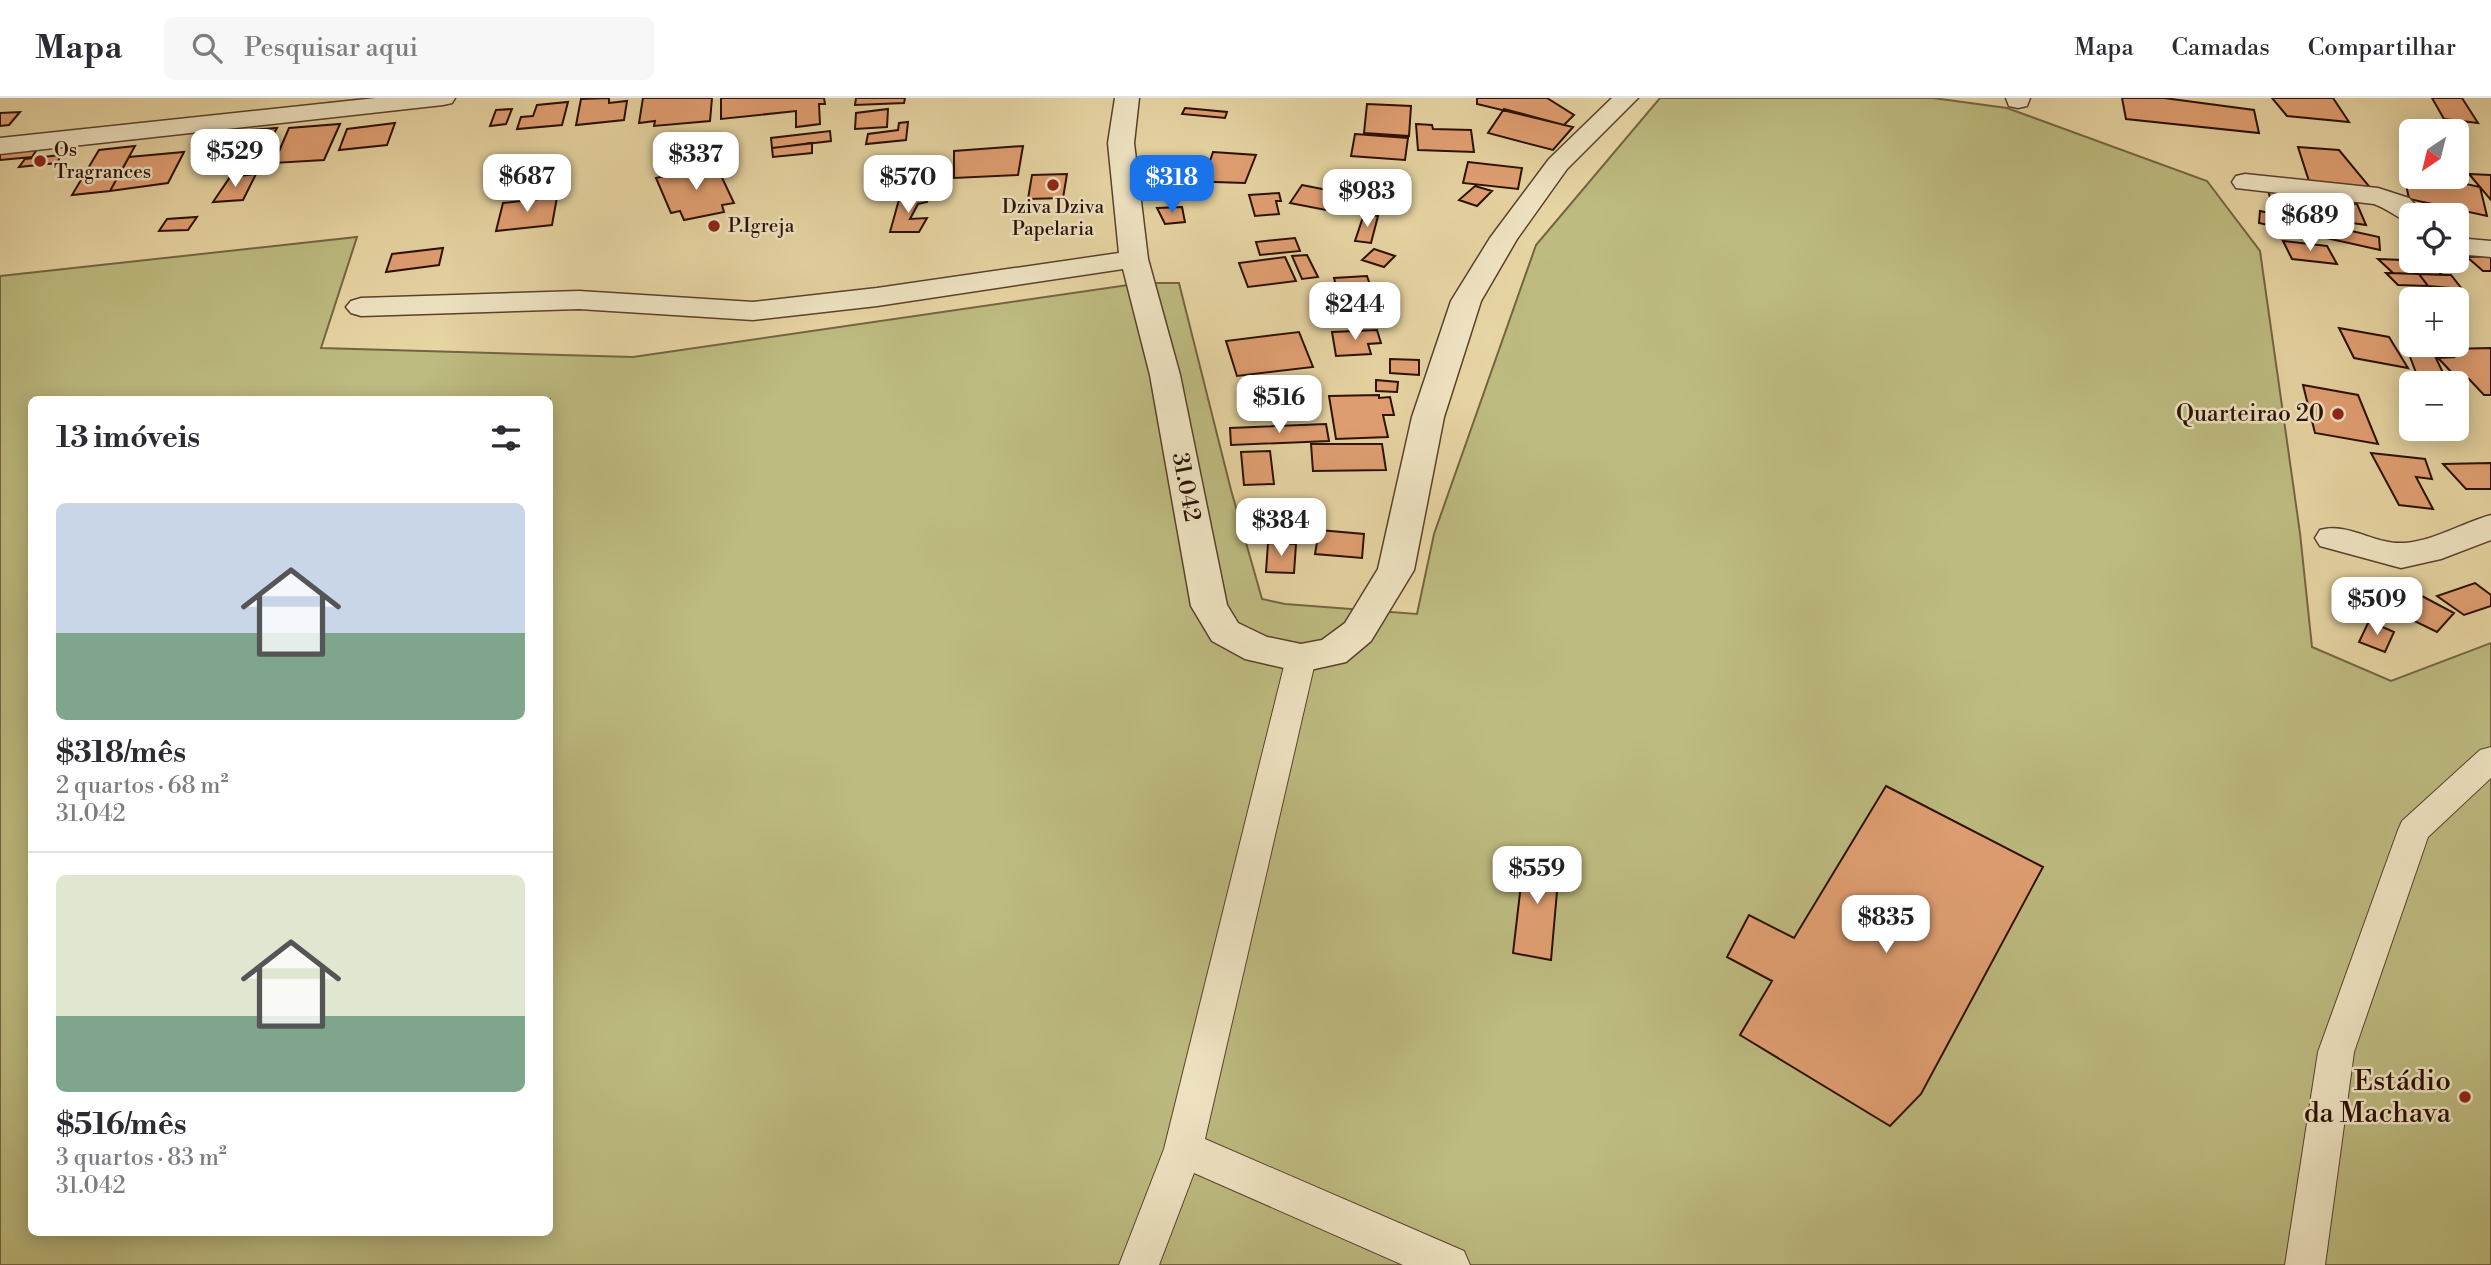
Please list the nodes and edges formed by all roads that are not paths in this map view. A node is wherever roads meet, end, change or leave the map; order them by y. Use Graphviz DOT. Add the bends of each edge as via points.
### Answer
graph roads {
  1 [pos="443,98"];
  2 [pos="1127,98"];
  3 [pos="1626,98"];
  4 [pos="0,146"];
  5 [pos="2245,182"];
  6 [pos="2399,204"];
  7 [pos="2469,247"];
  8 [pos="2491,249"];
  9 [pos="1134,259"];
  10 [pos="362,307"];
  11 [pos="2491,527"];
  12 [pos="2332,538"];
  13 [pos="1301,658"];
  14 [pos="2491,759"];
  15 [pos="1183,1149"];
  16 [pos="1139,1265"];
  17 [pos="1450,1265"];
  18 [pos="2305,1265"];
  1 -- 4 [label="street"];
  2 -- 9 [label="street, 31.042" via="1121,143"];
  3 -- 13 [label="street" via="1558,164 1504,238 1466,301 1428,417 1396,569 1358,632 1333,652"];
  5 -- 6 [label="street" via="2378,196"];
  7 -- 8 [label="street"];
  9 -- 10 [label="street" via="753,311 579,300"];
  9 -- 13 [label="street, 31.042" via="1164,375 1209,606 1225,632 1258,649"];
  11 -- 12 [label="street" via="2429,551 2401,556"];
  13 -- 15 [label="lane"];
  14 -- 18 [label="lane" via="2414,830 2336,1052"];
  15 -- 16 [label="lane"];
  15 -- 17 [label="lane"];
}
